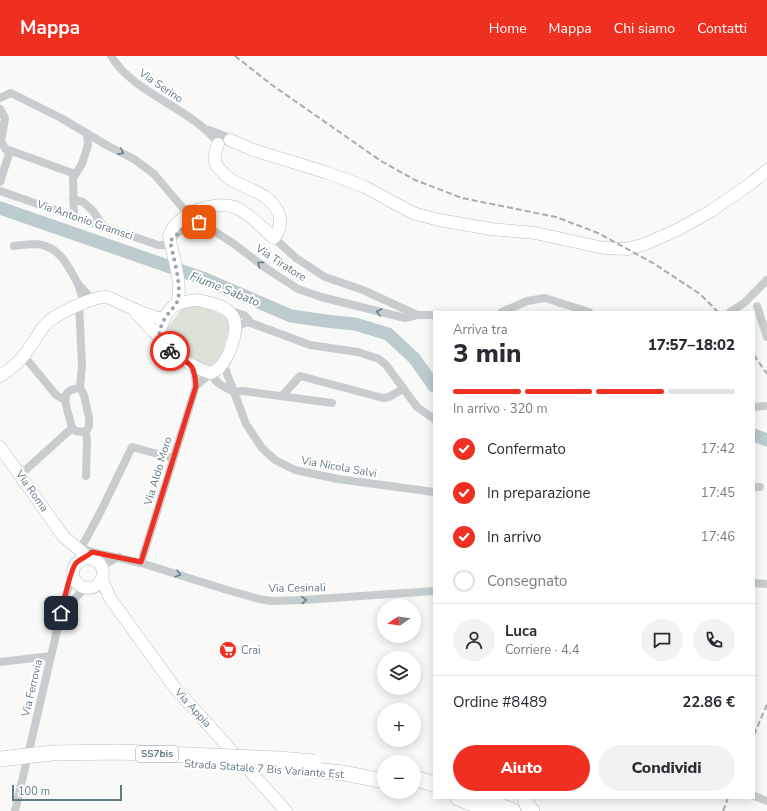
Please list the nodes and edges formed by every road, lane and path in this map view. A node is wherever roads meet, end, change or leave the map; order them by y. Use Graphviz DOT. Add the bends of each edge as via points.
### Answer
graph roads {
  1 [pos="111,56"];
  2 [pos="0,98"];
  3 [pos="0,109"];
  4 [pos="87,134"];
  5 [pos="224,143"];
  6 [pos="6,149"];
  7 [pos="767,170"];
  8 [pos="75,174"];
  9 [pos="0,182"];
  10 [pos="0,191"];
  11 [pos="73,199"];
  12 [pos="188,214"];
  13 [pos="74,217"];
  14 [pos="105,227"];
  15 [pos="274,238"];
  16 [pos="14,246"];
  17 [pos="171,247"];
  18 [pos="767,280"];
  19 [pos="179,286"];
  20 [pos="198,300"];
  21 [pos="85,302"];
  22 [pos="744,303"];
  23 [pos="177,304"];
  24 [pos="757,306"];
  25 [pos="131,308"];
  26 [pos="225,310"];
  27 [pos="504,311"];
  28 [pos="586,311"];
  29 [pos="732,311"];
  30 [pos="740,311"];
  31 [pos="417,315"];
  32 [pos="433,315"];
  33 [pos="164,319"];
  34 [pos="251,323"];
  35 [pos="236,327"];
  36 [pos="159,337"];
  37 [pos="767,337"];
  38 [pos="24,356"];
  39 [pos="188,362"];
  40 [pos="223,363"];
  41 [pos="211,373"];
  42 [pos="0,376"];
  43 [pos="220,385"];
  44 [pos="196,386"];
  45 [pos="80,388"];
  46 [pos="403,389"];
  47 [pos="234,392"];
  48 [pos="282,396"];
  49 [pos="65,400"];
  50 [pos="332,403"];
  51 [pos="765,406"];
  52 [pos="755,407"];
  53 [pos="433,418"];
  54 [pos="72,428"];
  55 [pos="86,432"];
  56 [pos="0,446"];
  57 [pos="173,458"];
  58 [pos="20,475"];
  59 [pos="86,476"];
  60 [pos="433,492"];
  61 [pos="79,548"];
  62 [pos="119,557"];
  63 [pos="141,562"];
  64 [pos="101,566"];
  65 [pos="73,568"];
  66 [pos="102,579"];
  67 [pos="755,583"];
  68 [pos="767,584"];
  69 [pos="87,588"];
  70 [pos="433,591"];
  71 [pos="110,598"];
  72 [pos="61,613"];
  73 [pos="51,656"];
  74 [pos="0,662"];
  75 [pos="0,759"];
  76 [pos="314,766"];
  77 [pos="0,767"];
  78 [pos="377,772"];
  79 [pos="377,780"];
  80 [pos="423,782"];
  81 [pos="433,791"];
  82 [pos="755,796"];
  83 [pos="461,799"];
  84 [pos="483,799"];
  85 [pos="525,799"];
  86 [pos="767,801"];
  87 [pos="15,811"];
  88 [pos="286,811"];
  89 [pos="492,811"];
  90 [pos="513,811"];
  91 [pos="532,811"];
  1 -- 5 [label="street, Via Serino" via="116,65 128,76"];
  2 -- 4 [label="street" via="12,93"];
  3 -- 6 [label="street" via="5,118 1,142"];
  4 -- 8 [label="street" via="88,145 82,164"];
  4 -- 12 [label="street, one-way" via="134,159 154,174"];
  5 -- 7 [label="street" via="325,172 363,186 420,215 491,229 535,233 604,248 628,249 677,230 711,211"];
  5 -- 15 [label="street" via="214,158 219,170 231,180 265,196 276,209 280,225"];
  6 -- 8 [label="street"];
  6 -- 9 [label="street" via="9,154"];
  8 -- 11 [label="street" via="72,178"];
  10 -- 13 [label="street, Via Antonio Gramsci"];
  11 -- 13 [label="street"];
  11 -- 14 [label="street" via="83,202"];
  12 -- 15 [label="street" via="205,207 234,207"];
  12 -- 17 [label="street" via="171,229"];
  13 -- 14 [label="street, Via Antonio Gramsci"];
  14 -- 17 [label="street, Via Antonio Gramsci"];
  15 -- 31 [label="street, Via Tiratore" via="296,258 324,277 362,290"];
  16 -- 21 [label="street" via="36,244 54,250 78,284"];
  17 -- 19 [label="street"];
  31 -- 17 [label="street, Via Tiratore, one-way" via="405,318 298,289 202,223 193,222 187,225"];
  18 -- 22 [label="street"];
  19 -- 20 [label="street"];
  19 -- 23 [label="street"];
  20 -- 23 [label="street"];
  20 -- 26 [label="street"];
  21 -- 25 [label="street" via="107,297"];
  21 -- 38 [label="street" via="44,326"];
  21 -- 45 [label="street"];
  22 -- 29 [label="street"];
  22 -- 30 [label="street"];
  23 -- 33 [label="street"];
  24 -- 37 [label="street"];
  25 -- 33 [label="street"];
  25 -- 36 [label="street"];
  26 -- 34 [label="street" via="244,316"];
  26 -- 35 [label="street" via="231,314"];
  27 -- 28 [label="street" via="527,301 545,298"];
  31 -- 32 [label="street, Via Tiratore"];
  33 -- 36 [label="street"];
  34 -- 35 [label="street"];
  34 -- 46 [label="street" via="310,345 358,352 379,359"];
  35 -- 40 [label="street" via="227,358"];
  36 -- 39 [label="street" via="168,350"];
  38 -- 42 [label="street"];
  38 -- 49 [label="street" via="56,395"];
  39 -- 41 [label="street"];
  39 -- 44 [label="street" via="195,374"];
  40 -- 41 [label="street"];
  40 -- 47 [label="street, Via Nicola Salvi"];
  41 -- 43 [label="street"];
  41 -- 44 [label="street"];
  43 -- 44 [label="street" via="206,383"];
  43 -- 47 [label="street"];
  44 -- 57 [label="street, Via Aldo Moro"];
  45 -- 49 [label="street" via="68,391"];
  45 -- 55 [label="street" via="89,418"];
  46 -- 48 [label="street" via="383,398 300,376"];
  46 -- 53 [label="street" via="417,407"];
  47 -- 48 [label="street"];
  47 -- 60 [label="street, Via Nicola Salvi" via="252,435 262,448 285,466 338,480"];
  48 -- 50 [label="street"];
  49 -- 54 [label="street"];
  51 -- 52 [label="street"];
  54 -- 55 [label="street"];
  54 -- 58 [label="street"];
  55 -- 59 [label="street"];
  56 -- 58 [label="street, Via Roma"];
  57 -- 61 [label="street" via="132,447 100,513"];
  57 -- 63 [label="street, Via Aldo Moro"];
  58 -- 61 [label="street, Via Roma"];
  61 -- 62 [label="street, Via Cesinali"];
  61 -- 64 [label="street"];
  61 -- 65 [label="street, Via Roma"];
  61 -- 65 [label="street" via="80,560"];
  62 -- 63 [label="street, Via Cesinali"];
  62 -- 64 [label="street"];
  63 -- 70 [label="street, Via Cesinali, one-way" via="231,591 272,601"];
  64 -- 66 [label="street, Via Appia"];
  65 -- 69 [label="street, Via Roma" via="77,584"];
  65 -- 72 [label="street, Via Ferrovia"];
  66 -- 69 [label="street" via="95,587"];
  66 -- 71 [label="street, Via Appia"];
  67 -- 68 [label="street"];
  69 -- 71 [label="street, Via Appia"];
  69 -- 72 [label="street"];
  71 -- 88 [label="street, Via Appia" via="175,688"];
  72 -- 73 [label="street, Via Ferrovia"];
  73 -- 74 [label="street"];
  73 -- 87 [label="street, Via Ferrovia"];
  75 -- 76 [label="highway, Strada Statale 7 Bis Variante Est / SS7bis, bridge" via="52,753 120,752 279,759"];
  76 -- 77 [label="highway, Strada Statale 7 Bis Variante Est / SS7bis" via="101,760 40,762"];
  76 -- 78 [label="highway, Strada Statale 7 Bis Variante Est / SS7bis" via="346,766"];
  76 -- 79 [label="highway, Strada Statale 7 Bis Variante Est / SS7bis"];
  80 -- 81 [label="highway"];
  82 -- 86 [label="street"];
  83 -- 89 [label="highway"];
  84 -- 90 [label="highway"];
  85 -- 91 [label="highway"];
}
